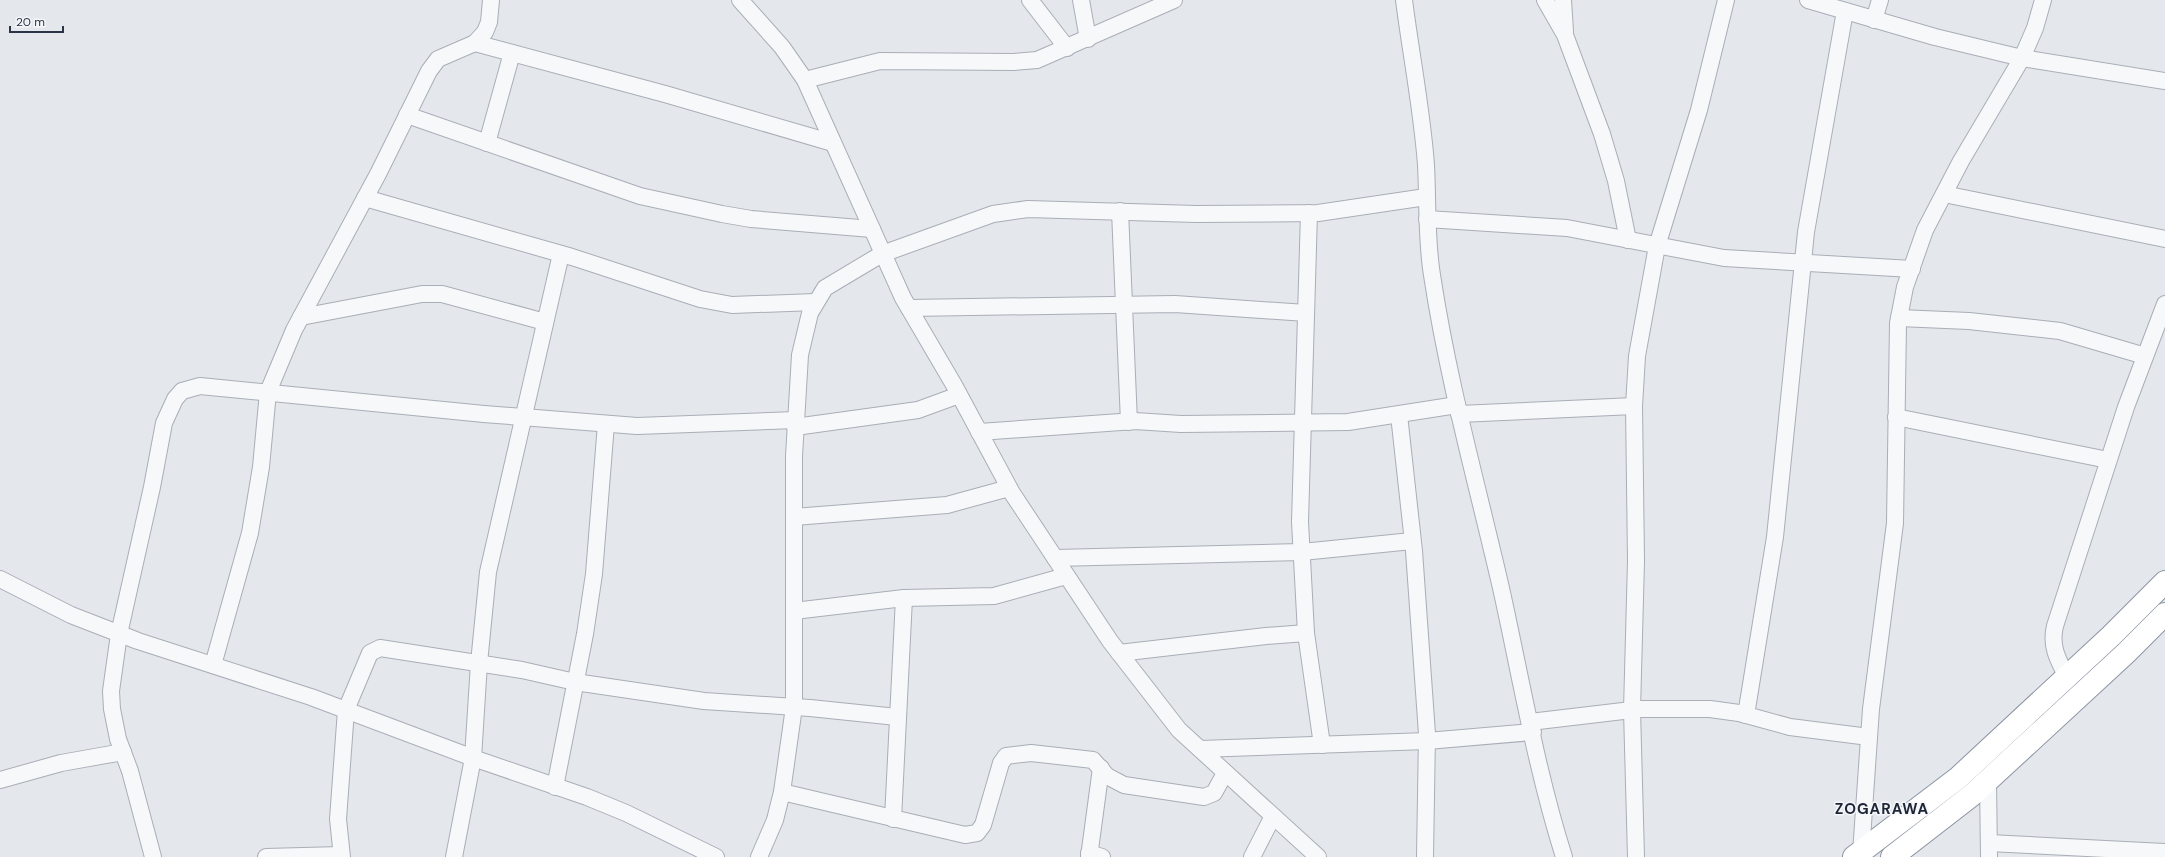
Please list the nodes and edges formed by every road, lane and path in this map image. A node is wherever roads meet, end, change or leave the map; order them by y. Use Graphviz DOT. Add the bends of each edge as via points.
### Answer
graph roads {
  1 [pos="491,0"];
  2 [pos="740,0"];
  3 [pos="1030,0"];
  4 [pos="1081,0"];
  5 [pos="1174,0"];
  6 [pos="1404,0"];
  7 [pos="1545,0"];
  8 [pos="1563,0"];
  9 [pos="1726,0"];
  10 [pos="1808,0"];
  11 [pos="1880,0"];
  12 [pos="2043,0"];
  13 [pos="1845,11"];
  14 [pos="1874,20"];
  15 [pos="1565,35"];
  16 [pos="1088,39"];
  17 [pos="475,43"];
  18 [pos="1067,48"];
  19 [pos="512,53"];
  20 [pos="2022,58"];
  21 [pos="805,80"];
  22 [pos="2165,81"];
  23 [pos="407,115"];
  24 [pos="487,143"];
  25 [pos="833,143"];
  26 [pos="1944,194"];
  27 [pos="1426,197"];
  28 [pos="365,198"];
  29 [pos="1120,211"];
  30 [pos="1309,213"];
  31 [pos="1427,219"];
  32 [pos="872,228"];
  33 [pos="2165,239"];
  34 [pos="1628,240"];
  35 [pos="1657,246"];
  36 [pos="561,254"];
  37 [pos="882,254"];
  38 [pos="1802,264"];
  39 [pos="1912,268"];
  40 [pos="816,302"];
  41 [pos="2165,304"];
  42 [pos="1125,305"];
  43 [pos="909,308"];
  44 [pos="1306,313"];
  45 [pos="301,317"];
  46 [pos="1898,318"];
  47 [pos="545,322"];
  48 [pos="2145,356"];
  49 [pos="268,392"];
  50 [pos="959,395"];
  51 [pos="1634,406"];
  52 [pos="1458,410"];
  53 [pos="1399,415"];
  54 [pos="524,417"];
  55 [pos="1896,417"];
  56 [pos="1128,422"];
  57 [pos="1303,422"];
  58 [pos="606,424"];
  59 [pos="796,424"];
  60 [pos="979,432"];
  61 [pos="2108,460"];
  62 [pos="1009,488"];
  63 [pos="794,517"];
  64 [pos="1412,541"];
  65 [pos="1302,552"];
  66 [pos="1055,558"];
  67 [pos="1066,576"];
  68 [pos="0,579"];
  69 [pos="2165,582"];
  70 [pos="904,598"];
  71 [pos="794,611"];
  72 [pos="2165,614"];
  73 [pos="1306,633"];
  74 [pos="120,634"];
  75 [pos="1119,653"];
  76 [pos="479,663"];
  77 [pos="213,665"];
  78 [pos="2067,677"];
  79 [pos="575,682"];
  80 [pos="794,707"];
  81 [pos="346,710"];
  82 [pos="1632,710"];
  83 [pos="1746,715"];
  84 [pos="897,717"];
  85 [pos="1532,727"];
  86 [pos="1868,737"];
  87 [pos="1427,741"];
  88 [pos="1322,745"];
  89 [pos="1200,749"];
  90 [pos="123,752"];
  91 [pos="473,758"];
  92 [pos="1101,768"];
  93 [pos="1225,773"];
  94 [pos="0,780"];
  95 [pos="1988,780"];
  96 [pos="555,787"];
  97 [pos="782,792"];
  98 [pos="1273,816"];
  99 [pos="893,819"];
  100 [pos="1989,850"];
  101 [pos="2165,852"];
  102 [pos="1857,855"];
  103 [pos="341,856"];
  104 [pos="1093,856"];
  105 [pos="153,857"];
  106 [pos="266,857"];
  107 [pos="454,857"];
  108 [pos="716,857"];
  109 [pos="760,857"];
  110 [pos="1252,857"];
  111 [pos="1318,857"];
  112 [pos="1425,857"];
  113 [pos="1564,857"];
  114 [pos="1636,857"];
  115 [pos="1892,857"];
  1 -- 17 [label="street" via="489,22 485,32"];
  2 -- 21 [label="street" via="782,47"];
  3 -- 18 [label="street"];
  4 -- 16 [label="street"];
  5 -- 16 [label="street"];
  6 -- 27 [label="street" via="1426,165"];
  7 -- 15 [label="street"];
  8 -- 15 [label="street"];
  9 -- 35 [label="street" via="1699,110"];
  10 -- 13 [label="street"];
  11 -- 14 [label="street"];
  12 -- 20 [label="street" via="2035,28"];
  13 -- 14 [label="street"];
  13 -- 38 [label="street"];
  14 -- 20 [label="street"];
  15 -- 34 [label="street" via="1614,175"];
  16 -- 18 [label="street"];
  17 -- 19 [label="street"];
  17 -- 23 [label="street" via="438,59 429,71"];
  18 -- 21 [label="street" via="1037,60 1014,62 880,61"];
  19 -- 24 [label="street"];
  19 -- 25 [label="street"];
  20 -- 22 [label="street"];
  20 -- 26 [label="street"];
  21 -- 25 [label="street"];
  23 -- 24 [label="street"];
  23 -- 28 [label="street"];
  24 -- 32 [label="street" via="640,196 707,211 751,219"];
  25 -- 32 [label="street"];
  26 -- 33 [label="street"];
  26 -- 39 [label="street" via="1925,230"];
  27 -- 30 [label="street"];
  27 -- 31 [label="street"];
  28 -- 36 [label="street"];
  28 -- 45 [label="street"];
  29 -- 30 [label="street" via="1196,214"];
  29 -- 37 [label="street" via="1028,209 993,214"];
  29 -- 42 [label="street"];
  30 -- 44 [label="street"];
  31 -- 34 [label="street" via="1567,228"];
  31 -- 52 [label="street" via="1432,273"];
  32 -- 37 [label="street"];
  34 -- 35 [label="street"];
  35 -- 38 [label="street" via="1724,258"];
  35 -- 51 [label="street" via="1637,356"];
  36 -- 40 [label="street" via="700,299 732,305"];
  36 -- 47 [label="street"];
  37 -- 40 [label="street" via="825,288"];
  37 -- 43 [label="street"];
  38 -- 39 [label="street"];
  38 -- 83 [label="street" via="1774,537"];
  39 -- 46 [label="street"];
  40 -- 59 [label="street" via="810,313 800,355"];
  41 -- 48 [label="street"];
  42 -- 43 [label="street"];
  42 -- 44 [label="street" via="1175,304"];
  42 -- 56 [label="street"];
  43 -- 50 [label="street"];
  44 -- 57 [label="street"];
  45 -- 47 [label="street" via="422,294 442,294"];
  45 -- 49 [label="street"];
  46 -- 48 [label="street" via="1970,321 2060,331"];
  46 -- 55 [label="street"];
  47 -- 54 [label="street"];
  48 -- 61 [label="street"];
  49 -- 54 [label="street"];
  49 -- 74 [label="street" via="200,386 182,392 175,399 164,423"];
  49 -- 77 [label="street" via="250,534"];
  50 -- 59 [label="street" via="918,410"];
  50 -- 60 [label="street"];
  51 -- 52 [label="street"];
  51 -- 82 [label="street" via="1636,561"];
  52 -- 53 [label="street"];
  52 -- 85 [label="street"];
  53 -- 57 [label="street" via="1348,422"];
  53 -- 64 [label="street"];
  54 -- 58 [label="street"];
  54 -- 76 [label="street" via="488,572"];
  55 -- 61 [label="street"];
  55 -- 86 [label="street" via="1895,523"];
  56 -- 57 [label="street"];
  56 -- 60 [label="street"];
  57 -- 65 [label="street" via="1300,522"];
  58 -- 59 [label="street"];
  58 -- 79 [label="street" via="594,574"];
  59 -- 63 [label="street"];
  60 -- 62 [label="street"];
  61 -- 78 [label="street" via="2053,635 2054,651"];
  62 -- 63 [label="street" via="947,505"];
  62 -- 66 [label="street"];
  63 -- 71 [label="street"];
  64 -- 65 [label="street"];
  64 -- 87 [label="street"];
  65 -- 66 [label="street"];
  65 -- 73 [label="street"];
  66 -- 67 [label="street"];
  67 -- 70 [label="street" via="994,596"];
  67 -- 75 [label="street"];
  68 -- 74 [label="street" via="70,615"];
  69 -- 78 [label="highway"];
  70 -- 71 [label="street"];
  70 -- 84 [label="street"];
  71 -- 80 [label="street"];
  72 -- 95 [label="highway"];
  73 -- 75 [label="street"];
  73 -- 88 [label="street"];
  74 -- 77 [label="street"];
  74 -- 90 [label="street" via="111,691 118,740"];
  75 -- 89 [label="street" via="1178,730"];
  76 -- 79 [label="street"];
  76 -- 81 [label="street" via="380,648 370,653"];
  76 -- 91 [label="street"];
  77 -- 81 [label="street"];
  78 -- 102 [label="highway" via="1958,778"];
  79 -- 80 [label="street" via="704,701"];
  79 -- 96 [label="street"];
  80 -- 84 [label="street"];
  80 -- 97 [label="street"];
  81 -- 91 [label="street"];
  81 -- 103 [label="street" via="338,819"];
  82 -- 83 [label="street" via="1710,709"];
  82 -- 85 [label="street"];
  82 -- 114 [label="street"];
  83 -- 86 [label="street" via="1790,727"];
  84 -- 99 [label="street"];
  85 -- 87 [label="street"];
  85 -- 113 [label="street" via="1549,810"];
  86 -- 102 [label="street"];
  87 -- 88 [label="street"];
  87 -- 112 [label="street"];
  88 -- 89 [label="street"];
  89 -- 93 [label="street"];
  90 -- 94 [label="street" via="61,763"];
  90 -- 105 [label="street"];
  91 -- 96 [label="street"];
  91 -- 107 [label="street"];
  92 -- 93 [label="street" via="1107,776 1124,785 1204,797 1214,793"];
  92 -- 99 [label="street" via="1093,760 1031,753 1006,756 1001,763 982,825 977,833 965,835"];
  92 -- 104 [label="street"];
  93 -- 98 [label="street"];
  95 -- 100 [label="street"];
  95 -- 115 [label="highway"];
  96 -- 108 [label="street" via="626,813"];
  97 -- 99 [label="street"];
  97 -- 109 [label="street" via="776,820"];
  98 -- 110 [label="street"];
  98 -- 111 [label="street"];
  100 -- 101 [label="street"];
  103 -- 106 [label="street"];
}
